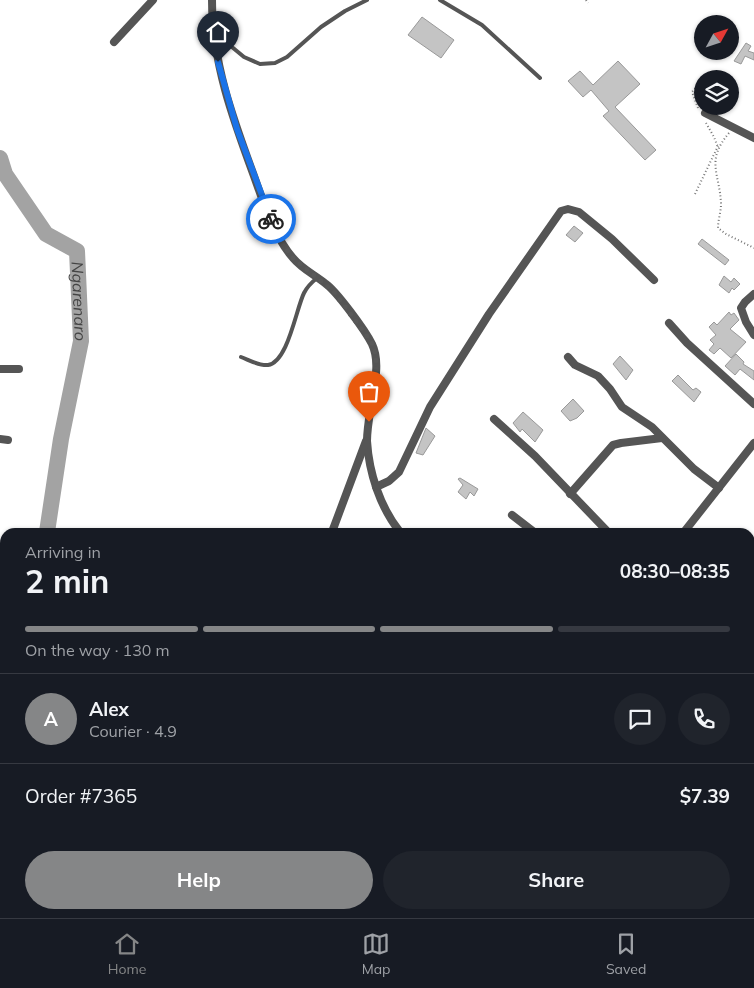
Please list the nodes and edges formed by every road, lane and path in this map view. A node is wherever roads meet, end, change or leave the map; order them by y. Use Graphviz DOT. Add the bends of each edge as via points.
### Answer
graph roads {
  1 [pos="153,0"];
  2 [pos="212,0"];
  3 [pos="367,0"];
  4 [pos="440,0"];
  5 [pos="213,30"];
  6 [pos="114,42"];
  7 [pos="540,78"];
  8 [pos="709,115"];
  9 [pos="735,128"];
  10 [pos="754,138"];
  11 [pos="718,146"];
  12 [pos="695,194"];
  13 [pos="754,248"];
  14 [pos="317,278"];
  15 [pos="654,280"];
  16 [pos="754,294"];
  17 [pos="669,323"];
  18 [pos="754,335"];
  19 [pos="241,357"];
  20 [pos="568,357"];
  21 [pos="0,369"];
  22 [pos="19,369"];
  23 [pos="754,404"];
  24 [pos="494,419"];
  25 [pos="662,438"];
  26 [pos="367,439"];
  27 [pos="754,444"];
  28 [pos="376,486"];
  29 [pos="718,488"];
  30 [pos="570,494"];
  31 [pos="512,515"];
  32 [pos="334,528"];
  33 [pos="398,528"];
  34 [pos="529,528"];
  35 [pos="604,528"];
  36 [pos="687,528"];
  1 -- 6 [label="street"];
  2 -- 5 [label="street"];
  3 -- 5 [label="lane" via="321,27 288,57 275,63 260,64 244,57"];
  4 -- 7 [label="lane" via="482,25"];
  5 -- 14 [label="street" via="220,72 264,203 284,246 301,266"];
  8 -- 9 [label="street"];
  9 -- 10 [label="street"];
  9 -- 13 [label="path" via="723,140 716,157 721,204 718,228"];
  11 -- 12 [label="path"];
  14 -- 19 [label="lane" via="305,291 281,355 269,365"];
  14 -- 26 [label="street" via="334,292 372,343 376,376"];
  15 -- 28 [label="street" via="580,212 560,211 430,407 399,472"];
  16 -- 18 [label="street" via="741,308"];
  17 -- 23 [label="street"];
  20 -- 25 [label="street" via="575,365 598,376 622,406"];
  21 -- 22 [label="street"];
  24 -- 30 [label="street"];
  25 -- 29 [label="street"];
  25 -- 30 [label="street" via="621,442 613,446"];
  26 -- 28 [label="street"];
  26 -- 32 [label="street"];
  27 -- 29 [label="street"];
  28 -- 33 [label="street"];
  29 -- 36 [label="street"];
  30 -- 35 [label="street"];
  31 -- 34 [label="street"];
}
